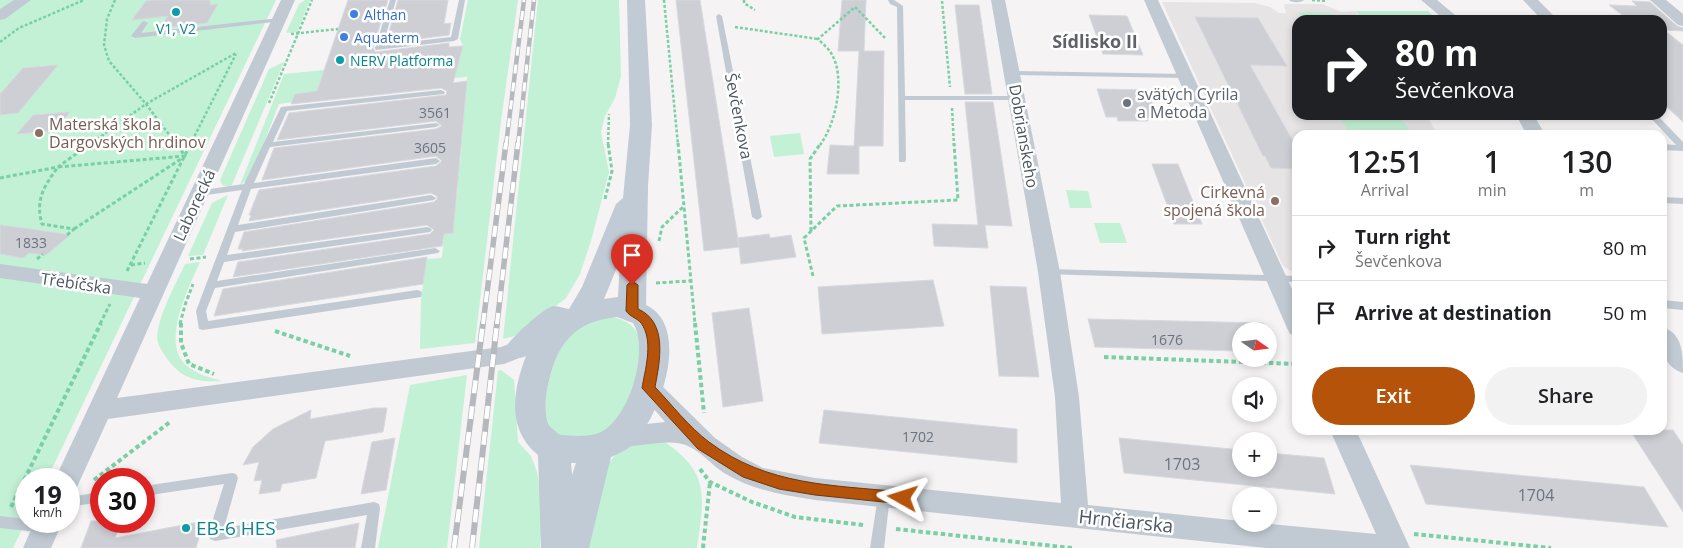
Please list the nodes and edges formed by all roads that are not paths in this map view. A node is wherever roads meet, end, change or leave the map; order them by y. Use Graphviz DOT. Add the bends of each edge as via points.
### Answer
graph roads {
  1 [pos="24,0"];
  2 [pos="288,0"];
  3 [pos="393,0"];
  4 [pos="462,0"];
  5 [pos="636,0"];
  6 [pos="891,0"];
  7 [pos="998,0"];
  8 [pos="1151,0"];
  9 [pos="1292,0"];
  10 [pos="1301,0"];
  11 [pos="1428,0"];
  12 [pos="1530,0"];
  13 [pos="1657,0"];
  14 [pos="1448,15"];
  15 [pos="1546,15"];
  16 [pos="0,16"];
  17 [pos="280,20"];
  18 [pos="720,20"];
  19 [pos="1683,22"];
  20 [pos="144,23"];
  21 [pos="1012,72"];
  22 [pos="1185,76"];
  23 [pos="441,92"];
  24 [pos="902,98"];
  25 [pos="1017,98"];
  26 [pos="1657,120"];
  27 [pos="436,125"];
  28 [pos="1666,130"];
  29 [pos="1667,131"];
  30 [pos="267,146"];
  31 [pos="1667,147"];
  32 [pos="1683,148"];
  33 [pos="902,160"];
  34 [pos="436,161"];
  35 [pos="636,186"];
  36 [pos="248,188"];
  37 [pos="199,194"];
  38 [pos="431,198"];
  39 [pos="1667,200"];
  40 [pos="1683,201"];
  41 [pos="757,216"];
  42 [pos="232,228"];
  43 [pos="427,230"];
  44 [pos="435,251"];
  45 [pos="221,259"];
  46 [pos="0,271"];
  47 [pos="1049,272"];
  48 [pos="1275,278"];
  49 [pos="1292,279"];
  50 [pos="212,285"];
  51 [pos="153,292"];
  52 [pos="418,294"];
  53 [pos="586,304"];
  54 [pos="1667,304"];
  55 [pos="1683,306"];
  56 [pos="632,311"];
  57 [pos="1292,315"];
  58 [pos="553,335"];
  59 [pos="1667,342"];
  60 [pos="512,351"];
  61 [pos="1683,364"];
  62 [pos="535,374"];
  63 [pos="648,388"];
  64 [pos="100,410"];
  65 [pos="702,429"];
  66 [pos="1346,435"];
  67 [pos="608,442"];
  68 [pos="554,449"];
  69 [pos="73,468"];
  70 [pos="155,489"];
  71 [pos="884,496"];
  72 [pos="1075,516"];
  73 [pos="1,522"];
  74 [pos="15,525"];
  75 [pos="1407,541"];
  76 [pos="368,548"];
  77 [pos="559,548"];
  78 [pos="571,548"];
  79 [pos="877,548"];
  80 [pos="1374,548"];
  1 -- 16 [label="street"];
  2 -- 17 [label="street, Laborecká"];
  3 -- 4 [label="lane" via="379,48 454,39"];
  5 -- 35 [label="main road" via="641,125"];
  6 -- 24 [label="lane" via="900,6"];
  7 -- 21 [label="street, Dobrianskeho"];
  8 -- 22 [label="street"];
  9 -- 10 [label="lane"];
  11 -- 14 [label="street"];
  12 -- 15 [label="street"];
  13 -- 19 [label="street"];
  17 -- 20 [label="lane" via="135,36"];
  17 -- 37 [label="street, Laborecká"];
  18 -- 41 [label="lane, Ševčenkova"];
  21 -- 22 [label="lane"];
  21 -- 25 [label="street, Dobrianskeho"];
  22 -- 48 [label="street"];
  23 -- 30 [label="lane" via="284,109"];
  24 -- 25 [label="lane"];
  24 -- 33 [label="lane"];
  25 -- 47 [label="street, Dobrianskeho"];
  26 -- 28 [label="lane"];
  27 -- 30 [label="lane"];
  29 -- 32 [label="lane"];
  30 -- 36 [label="lane"];
  31 -- 32 [label="lane"];
  34 -- 36 [label="lane"];
  35 -- 53 [label="main road"];
  35 -- 56 [label="main road"];
  36 -- 37 [label="lane"];
  36 -- 42 [label="lane"];
  37 -- 51 [label="street, Laborecká"];
  38 -- 42 [label="lane"];
  39 -- 40 [label="lane"];
  42 -- 45 [label="lane"];
  43 -- 45 [label="lane"];
  44 -- 50 [label="lane"];
  45 -- 50 [label="lane"];
  46 -- 51 [label="street, Třebíčska"];
  47 -- 48 [label="lane"];
  47 -- 72 [label="street, Dobrianskeho" via="1067,397"];
  48 -- 49 [label="lane"];
  48 -- 57 [label="street"];
  50 -- 52 [label="lane" via="200,311 202,326"];
  51 -- 64 [label="street, Laborecká"];
  53 -- 56 [label="main road"];
  53 -- 58 [label="main road"];
  53 -- 60 [label="main road" via="559,313 534,338"];
  54 -- 55 [label="lane"];
  56 -- 63 [label="main road" via="642,316 650,326 654,360"];
  58 -- 60 [label="street"];
  58 -- 62 [label="main road"];
  59 -- 61 [label="street"];
  60 -- 62 [label="street"];
  60 -- 64 [label="street"];
  62 -- 68 [label="main road" via="530,412 535,432"];
  63 -- 65 [label="street, Hrnčiarska"];
  63 -- 67 [label="main road" via="638,412"];
  64 -- 69 [label="street, Laborecká"];
  65 -- 67 [label="street, Hrnčiarska" via="661,432"];
  65 -- 71 [label="street, Hrnčiarska" via="748,473 815,489"];
  66 -- 75 [label="street"];
  67 -- 68 [label="main road"];
  67 -- 78 [label="main road"];
  68 -- 77 [label="main road"];
  70 -- 76 [label="lane" via="232,478 215,535 374,508"];
  71 -- 72 [label="street, Hrnčiarska"];
  71 -- 79 [label="lane"];
  72 -- 80 [label="street, Hrnčiarska"];
  73 -- 74 [label="lane"];
}
